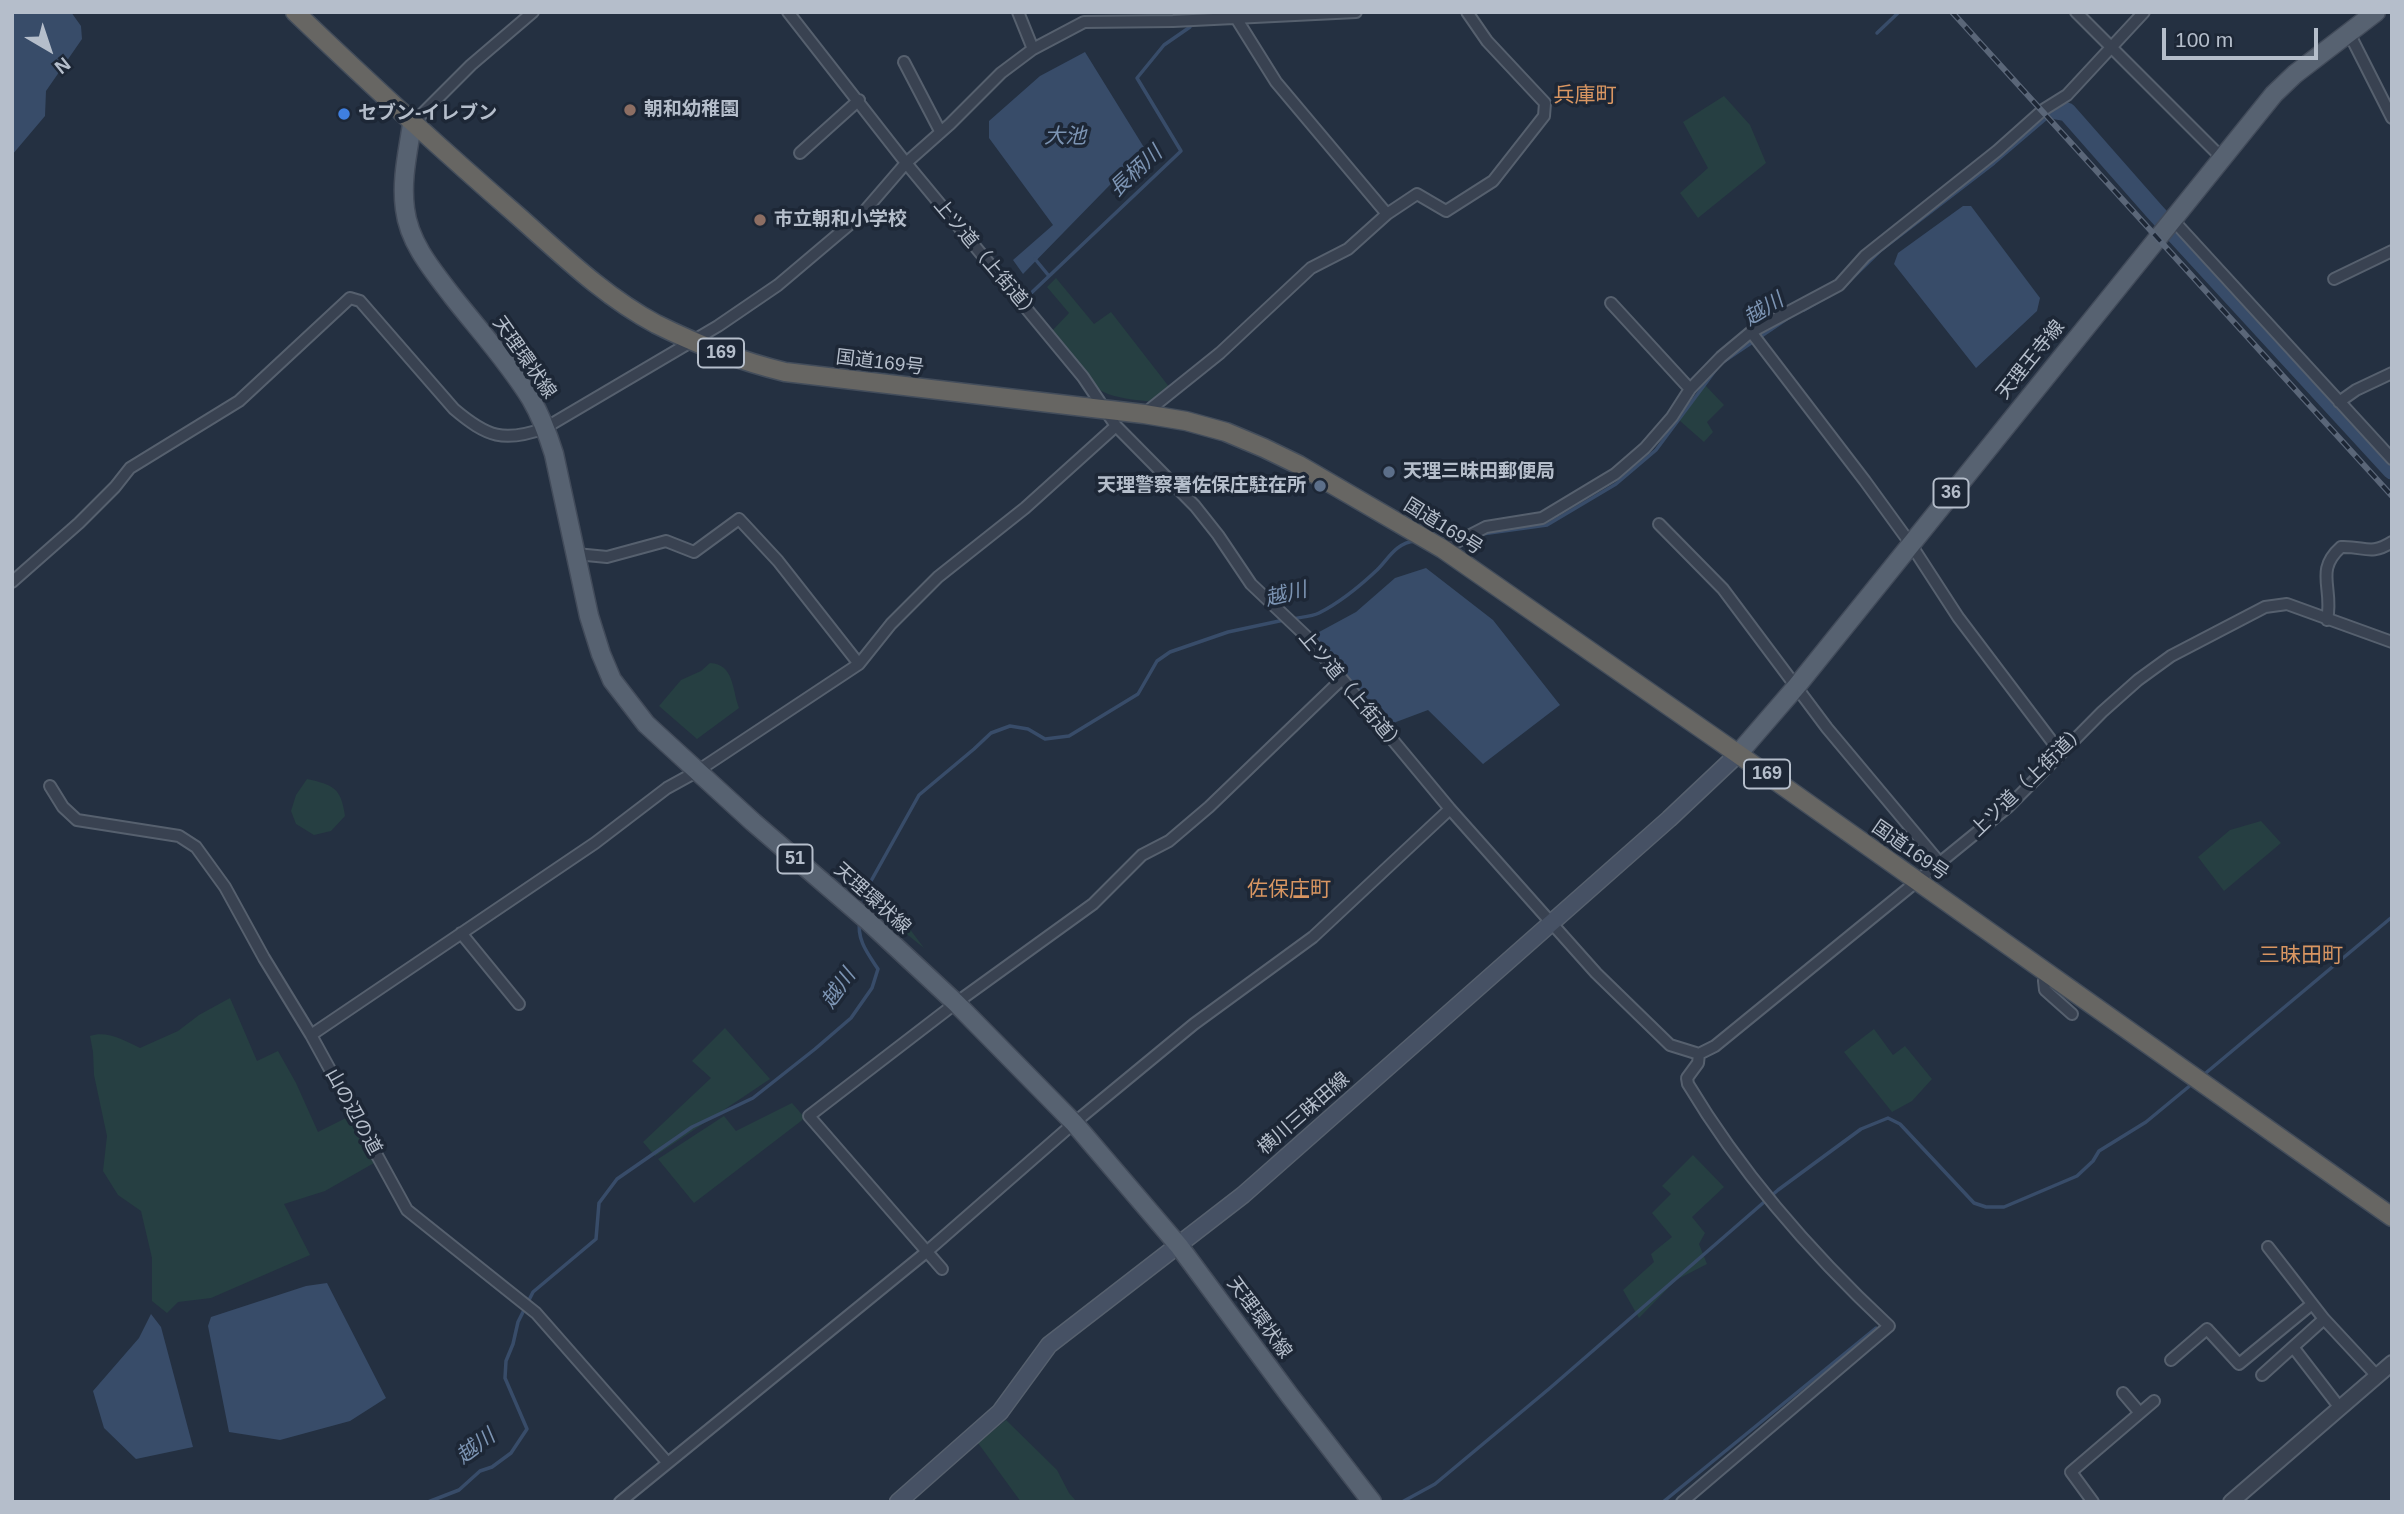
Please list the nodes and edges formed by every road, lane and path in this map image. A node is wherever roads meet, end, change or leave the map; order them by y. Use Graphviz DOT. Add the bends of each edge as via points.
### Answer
graph roads {
  1 [pos="295,12"];
  2 [pos="533,12"];
  3 [pos="788,12"];
  4 [pos="1018,12"];
  5 [pos="1356,12"];
  6 [pos="1467,12"];
  7 [pos="2076,12"];
  8 [pos="2144,12"];
  9 [pos="2376,12"];
  10 [pos="1333,13"];
  11 [pos="1236,18"];
  12 [pos="2349,33"];
  13 [pos="2112,48"];
  14 [pos="1033,49"];
  15 [pos="904,62"];
  16 [pos="859,100"];
  17 [pos="2392,118"];
  18 [pos="412,124"];
  19 [pos="940,131"];
  20 [pos="800,153"];
  21 [pos="2221,157"];
  22 [pos="906,163"];
  23 [pos="1387,214"];
  24 [pos="2168,224"];
  25 [pos="2392,251"];
  26 [pos="2334,279"];
  27 [pos="1611,303"];
  28 [pos="1751,332"];
  29 [pos="693,341"];
  30 [pos="2392,373"];
  31 [pos="1690,388"];
  32 [pos="2339,402"];
  33 [pos="1104,409"];
  34 [pos="1144,414"];
  35 [pos="1116,426"];
  36 [pos="545,428"];
  37 [pos="2392,459"];
  38 [pos="1659,524"];
  39 [pos="2392,542"];
  40 [pos="1910,543"];
  41 [pos="1443,549"];
  42 [pos="576,554"];
  43 [pos="12,582"];
  44 [pos="2327,620"];
  45 [pos="2392,642"];
  46 [pos="859,664"];
  47 [pos="1341,680"];
  48 [pos="1796,687"];
  49 [pos="2060,752"];
  50 [pos="1738,754"];
  51 [pos="696,772"];
  52 [pos="50,786"];
  53 [pos="1450,809"];
  54 [pos="1940,863"];
  55 [pos="1917,881"];
  56 [pos="1549,923"];
  57 [pos="461,933"];
  58 [pos="2048,974"];
  59 [pos="956,1003"];
  60 [pos="519,1004"];
  61 [pos="2072,1014"];
  62 [pos="311,1035"];
  63 [pos="1699,1054"];
  64 [pos="1074,1123"];
  65 [pos="2392,1217"];
  66 [pos="1179,1246"];
  67 [pos="2268,1247"];
  68 [pos="927,1252"];
  69 [pos="942,1269"];
  70 [pos="2312,1304"];
  71 [pos="2324,1320"];
  72 [pos="2292,1347"];
  73 [pos="2171,1360"];
  74 [pos="2392,1363"];
  75 [pos="2262,1376"];
  76 [pos="2377,1376"];
  77 [pos="2123,1393"];
  78 [pos="2154,1401"];
  79 [pos="2340,1408"];
  80 [pos="2140,1413"];
  81 [pos="667,1462"];
  82 [pos="620,1502"];
  83 [pos="898,1502"];
  84 [pos="1372,1502"];
  85 [pos="1682,1502"];
  86 [pos="2093,1502"];
  87 [pos="2231,1502"];
  1 -- 18 [label="highway, 国道169号 / 169"];
  2 -- 18 [label="street"];
  3 -- 16 [label="street, 上ツ道（上街道）"];
  4 -- 14 [label="street"];
  5 -- 10 [label="street"];
  6 -- 23 [label="street" via="1487,41 1545,103 1544,116 1493,181 1446,211 1416,194"];
  7 -- 13 [label="street"];
  8 -- 13 [label="street"];
  9 -- 12 [label="main road, 天理王寺線 / 36"];
  10 -- 11 [label="street"];
  11 -- 14 [label="street" via="1084,22"];
  11 -- 23 [label="street" via="1276,82"];
  12 -- 17 [label="street"];
  12 -- 21 [label="main road, 天理王寺線 / 36" via="2274,94"];
  13 -- 21 [label="street"];
  13 -- 28 [label="street" via="2067,95 1875,249 1839,285"];
  14 -- 19 [label="street"];
  15 -- 19 [label="street"];
  16 -- 20 [label="street"];
  16 -- 22 [label="street, 上ツ道（上街道）"];
  18 -- 29 [label="highway, 国道169号 / 169" via="589,278 628,307"];
  18 -- 36 [label="main road, 天理環状線 / 51" via="403,186 405,212 419,250 531,400"];
  19 -- 22 [label="street"];
  21 -- 24 [label="main road, 天理王寺線 / 36"];
  22 -- 29 [label="street" via="862,214 778,285"];
  22 -- 33 [label="street, 上ツ道（上街道）" via="1083,377"];
  23 -- 34 [label="street" via="1348,249 1311,268 1220,353"];
  24 -- 32 [label="street"];
  24 -- 40 [label="main road, 天理王寺線 / 36"];
  25 -- 26 [label="street"];
  27 -- 31 [label="street"];
  28 -- 31 [label="street"];
  28 -- 40 [label="street"];
  29 -- 33 [label="highway, 国道169号 / 169" via="737,360 785,372"];
  29 -- 36 [label="street"];
  30 -- 32 [label="street"];
  31 -- 41 [label="street" via="1645,448 1615,474 1542,518 1486,527"];
  32 -- 37 [label="street"];
  33 -- 34 [label="highway, 国道169号 / 169"];
  33 -- 35 [label="street, 上ツ道（上街道）"];
  34 -- 41 [label="highway, 国道169号 / 169" via="1226,432 1265,448"];
  35 -- 46 [label="street" via="1025,508 938,577"];
  35 -- 47 [label="street, 上ツ道（上街道）" via="1195,506 1251,584 1308,638"];
  36 -- 42 [label="main road, 天理環状線 / 51"];
  36 -- 43 [label="street" via="520,437 486,432 470,423 360,301 350,298 240,401 130,468 79,523"];
  38 -- 48 [label="street" via="1723,589"];
  39 -- 44 [label="street" via="2371,551 2341,547 2332,555 2326,564"];
  40 -- 48 [label="main road, 天理王寺線 / 36"];
  40 -- 49 [label="street" via="1958,617"];
  41 -- 50 [label="highway, 国道169号 / 169"];
  42 -- 46 [label="street" via="607,557 666,541 694,552 739,519"];
  42 -- 51 [label="main road, 天理環状線 / 51" via="589,616 612,680 646,724"];
  44 -- 45 [label="street, 上ツ道（上街道）"];
  44 -- 49 [label="street, 上ツ道（上街道）" via="2287,604 2266,607 2225,626 2138,680"];
  46 -- 51 [label="street"];
  47 -- 53 [label="street, 上ツ道（上街道）"];
  47 -- 59 [label="street" via="1169,841 1142,855 1093,904"];
  48 -- 50 [label="main road, 天理王寺線 / 36"];
  48 -- 54 [label="street"];
  49 -- 54 [label="street, 上ツ道（上街道）" via="2008,807"];
  50 -- 55 [label="highway, 国道169号 / 169"];
  50 -- 56 [label="main road, 横川三昧田線"];
  51 -- 57 [label="street"];
  51 -- 59 [label="main road, 天理環状線 / 51"];
  52 -- 62 [label="street, 山の辺の道" via="77,820 179,836 196,847 225,887"];
  53 -- 56 [label="street, 上ツ道（上街道）"];
  53 -- 64 [label="street" via="1313,937 1194,1024"];
  54 -- 55 [label="street, 上ツ道（上街道）"];
  55 -- 58 [label="highway, 国道169号 / 169"];
  55 -- 63 [label="street, 上ツ道（上街道）" via="1715,1046"];
  56 -- 63 [label="street, 上ツ道（上街道）" via="1670,1045"];
  56 -- 66 [label="main road, 横川三昧田線" via="1254,1186"];
  57 -- 60 [label="street"];
  57 -- 62 [label="street"];
  58 -- 61 [label="street" via="2045,989"];
  58 -- 65 [label="highway, 国道169号 / 169"];
  59 -- 64 [label="main road, 天理環状線 / 51"];
  59 -- 68 [label="street" via="809,1116"];
  62 -- 81 [label="street, 山の辺の道" via="407,1210 536,1312"];
  63 -- 85 [label="street" via="1688,1084 1726,1146 1889,1326"];
  64 -- 66 [label="main road, 天理環状線 / 51"];
  64 -- 68 [label="street"];
  66 -- 83 [label="main road, 横川三昧田線" via="1049,1345 1000,1412"];
  66 -- 84 [label="main road, 天理環状線 / 51"];
  67 -- 70 [label="street"];
  68 -- 69 [label="street"];
  68 -- 81 [label="street"];
  70 -- 71 [label="street"];
  70 -- 73 [label="street" via="2239,1364 2207,1329"];
  71 -- 72 [label="street"];
  71 -- 76 [label="street"];
  72 -- 75 [label="street"];
  72 -- 79 [label="street"];
  74 -- 76 [label="street"];
  76 -- 79 [label="street"];
  77 -- 80 [label="street"];
  78 -- 80 [label="street"];
  79 -- 87 [label="street"];
  80 -- 86 [label="street" via="2071,1472"];
  81 -- 82 [label="street"];
}
